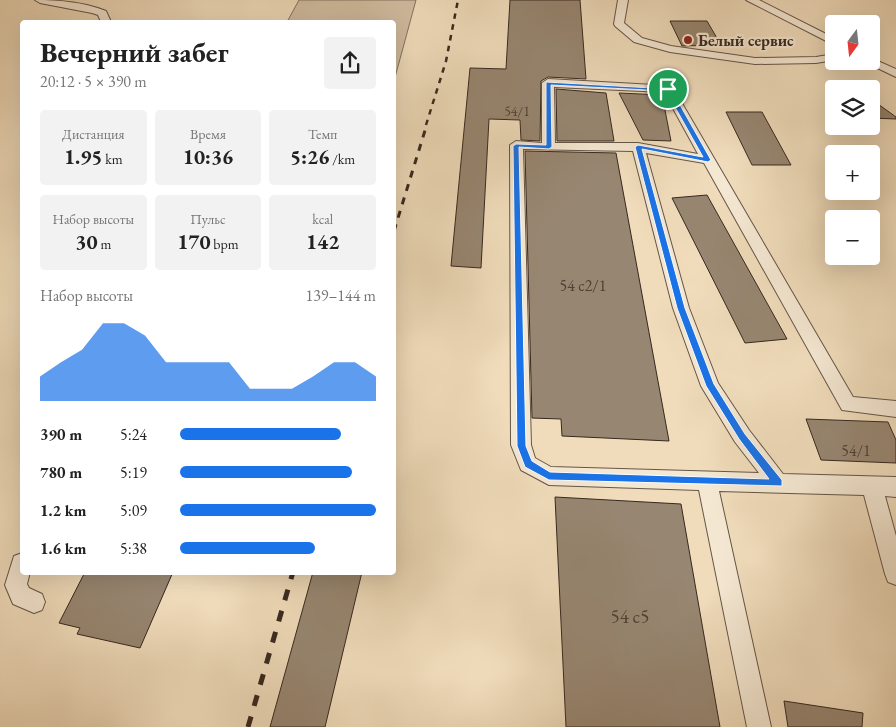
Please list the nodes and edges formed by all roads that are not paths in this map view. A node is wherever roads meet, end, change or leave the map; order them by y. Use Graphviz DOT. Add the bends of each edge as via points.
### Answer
graph roads {
  1 [pos="40,0"];
  2 [pos="623,0"];
  3 [pos="751,0"];
  4 [pos="105,20"];
  5 [pos="825,37"];
  6 [pos="825,58"];
  7 [pos="880,66"];
  8 [pos="896,74"];
  9 [pos="549,147"];
  10 [pos="638,147"];
  11 [pos="708,160"];
  12 [pos="896,409"];
  13 [pos="708,481"];
  14 [pos="778,483"];
  15 [pos="872,487"];
  16 [pos="896,487"];
  17 [pos="20,571"];
  18 [pos="896,574"];
  19 [pos="34,602"];
  20 [pos="759,727"];
  1 -- 4 [label="lane" via="95,10 102,13"];
  2 -- 6 [label="lane" via="619,24 638,40 670,49 755,61"];
  3 -- 5 [label="lane"];
  7 -- 8 [label="lane"];
  9 -- 10 [label="lane"];
  9 -- 11 [label="lane" via="548,83 668,89"];
  9 -- 13 [label="lane" via="516,146 521,446 528,464 549,476"];
  10 -- 11 [label="lane"];
  10 -- 14 [label="lane" via="681,308 710,386"];
  11 -- 12 [label="lane" via="848,404"];
  13 -- 14 [label="lane"];
  13 -- 20 [label="lane"];
  14 -- 15 [label="lane"];
  15 -- 16 [label="lane"];
  15 -- 18 [label="lane"];
  17 -- 19 [label="lane" via="16,585 21,596"];
}
